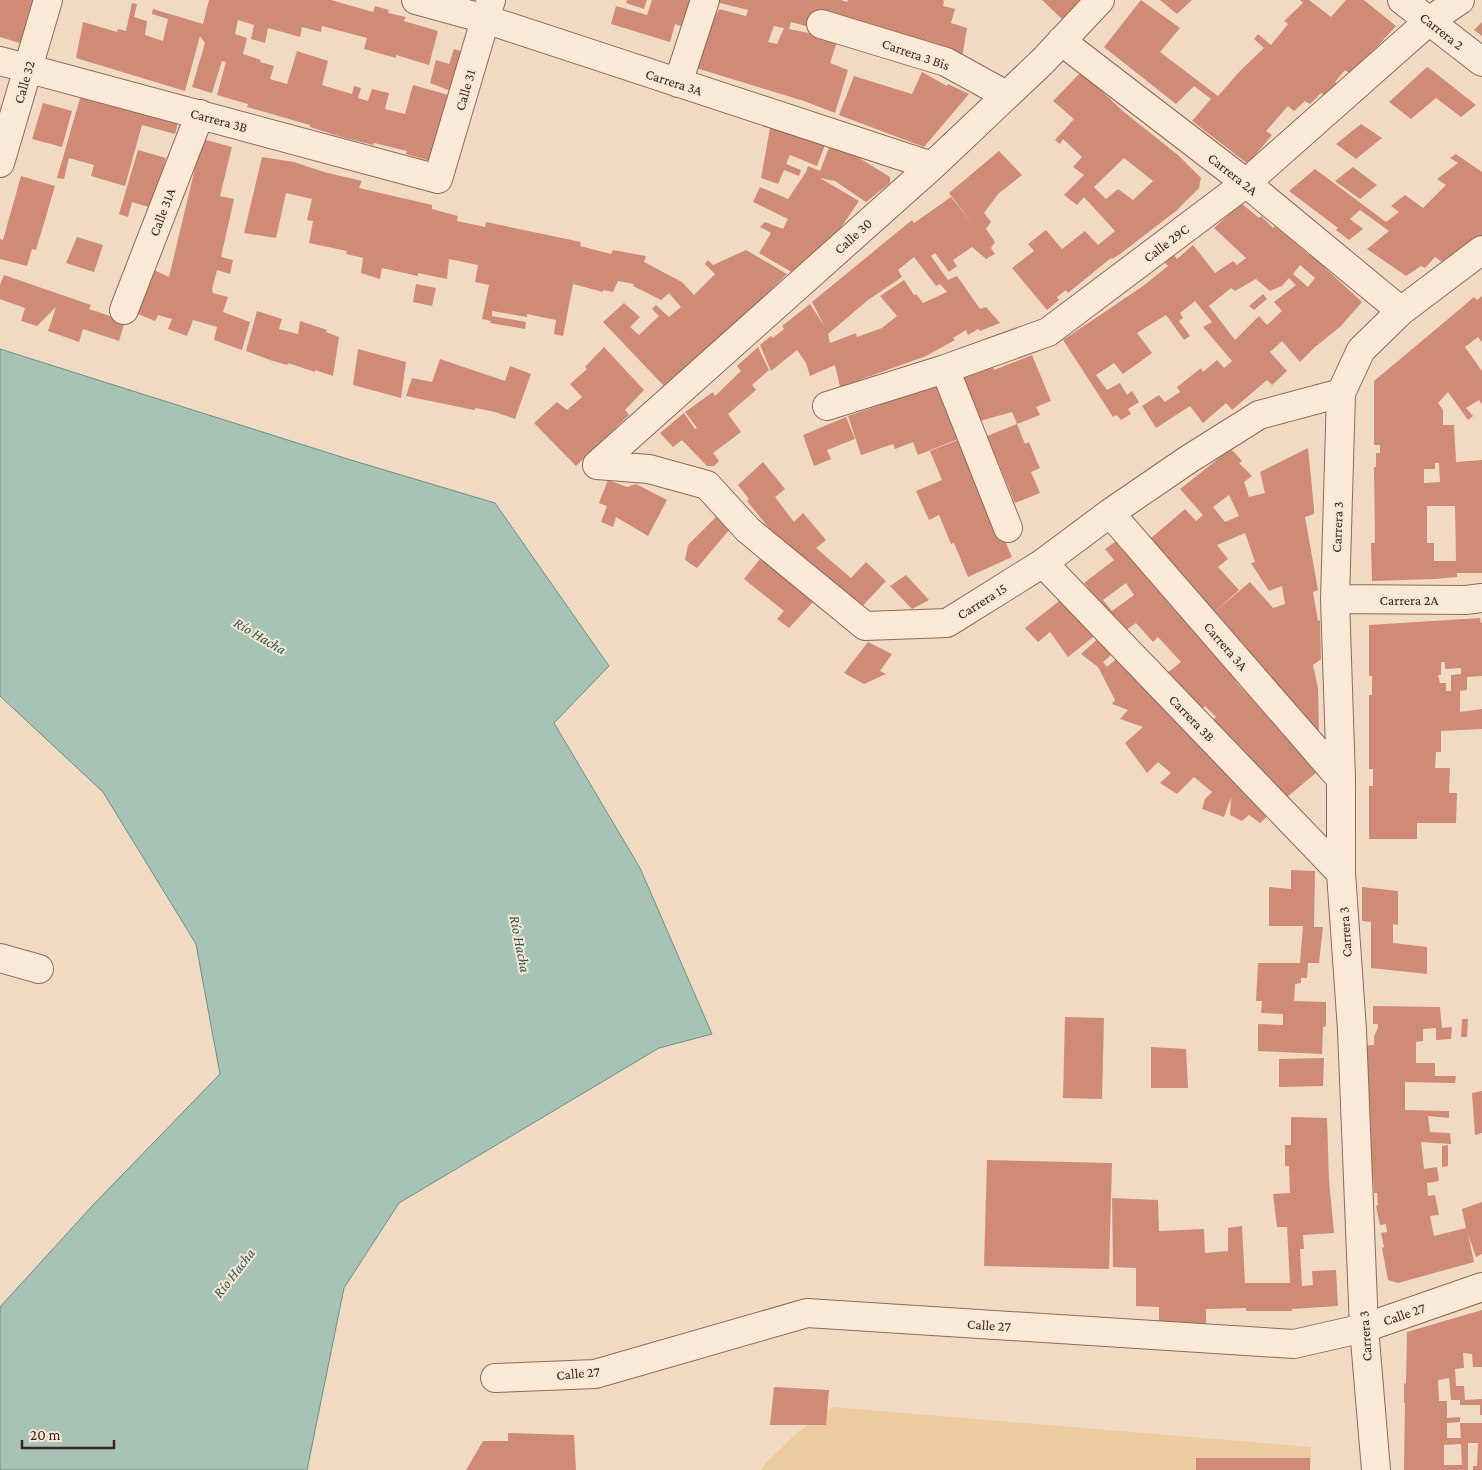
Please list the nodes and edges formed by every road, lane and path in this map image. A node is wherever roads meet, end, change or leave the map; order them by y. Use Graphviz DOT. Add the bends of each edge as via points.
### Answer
graph roads {
  1 [pos="48,0"];
  2 [pos="416,0"];
  3 [pos="705,0"];
  4 [pos="1100,0"];
  5 [pos="1402,0"];
  6 [pos="1460,0"];
  7 [pos="488,10"];
  8 [pos="1430,22"];
  9 [pos="821,24"];
  10 [pos="1061,41"];
  11 [pos="0,60"];
  12 [pos="1482,62"];
  13 [pos="28,68"];
  14 [pos="678,83"];
  15 [pos="1006,95"];
  16 [pos="200,114"];
  17 [pos="0,163"];
  18 [pos="932,166"];
  19 [pos="438,179"];
  20 [pos="1246,183"];
  21 [pos="1482,250"];
  22 [pos="124,310"];
  23 [pos="1401,311"];
  24 [pos="945,369"];
  25 [pos="1341,393"];
  26 [pos="827,406"];
  27 [pos="597,465"];
  28 [pos="1110,513"];
  29 [pos="1008,528"];
  30 [pos="1043,563"];
  31 [pos="1482,598"];
  32 [pos="1335,599"];
  33 [pos="1342,779"];
  34 [pos="1341,873"];
  35 [pos="0,958"];
  36 [pos="39,969"];
  37 [pos="1482,1287"];
  38 [pos="1364,1328"];
  39 [pos="495,1378"];
  40 [pos="1376,1470"];
  1 -- 13 [label="street, Calle 32"];
  2 -- 7 [label="street, Carrera 3A"];
  3 -- 14 [label="street"];
  4 -- 10 [label="street, Calle 30"];
  5 -- 8 [label="street, Carrera 2"];
  6 -- 8 [label="street, Calle 29C"];
  7 -- 14 [label="street, Carrera 3A"];
  7 -- 19 [label="street, Calle 31"];
  8 -- 12 [label="street, Carrera 2"];
  8 -- 20 [label="street, Calle 29C"];
  9 -- 15 [label="street, Carrera 3 Bis" via="946,62"];
  10 -- 15 [label="street, Calle 30"];
  10 -- 20 [label="street, Carrera 2A"];
  11 -- 13 [label="street, Carrera 3B"];
  13 -- 16 [label="street, Carrera 3B"];
  13 -- 17 [label="street, Calle 32"];
  14 -- 18 [label="street, Carrera 3A"];
  15 -- 18 [label="street, Calle 30"];
  16 -- 19 [label="street, Carrera 3B"];
  16 -- 22 [label="street, Calle 31A"];
  18 -- 27 [label="street, Calle 30"];
  20 -- 23 [label="street, Carrera 2A"];
  20 -- 24 [label="street, Calle 29C" via="1048,332"];
  21 -- 23 [label="street"];
  23 -- 25 [label="street" via="1361,350"];
  24 -- 26 [label="street, Calle 29C"];
  24 -- 29 [label="street"];
  25 -- 28 [label="street, Carrera 15" via="1259,415 1189,458"];
  25 -- 32 [label="street, Carrera 3"];
  27 -- 30 [label="street, Carrera 15" via="649,469 707,485 748,530 865,626 947,623"];
  28 -- 30 [label="street, Carrera 15"];
  28 -- 33 [label="street, Carrera 3A"];
  30 -- 34 [label="street, Carrera 3B"];
  31 -- 32 [label="street, Carrera 2A"];
  32 -- 33 [label="street, Carrera 3"];
  33 -- 34 [label="street, Carrera 3"];
  34 -- 38 [label="street, Carrera 3" via="1352,1030"];
  35 -- 36 [label="street"];
  37 -- 38 [label="street, Calle 27"];
  38 -- 39 [label="street, Calle 27" via="1294,1344 807,1313 595,1374"];
  38 -- 40 [label="street, Carrera 3"];
}
